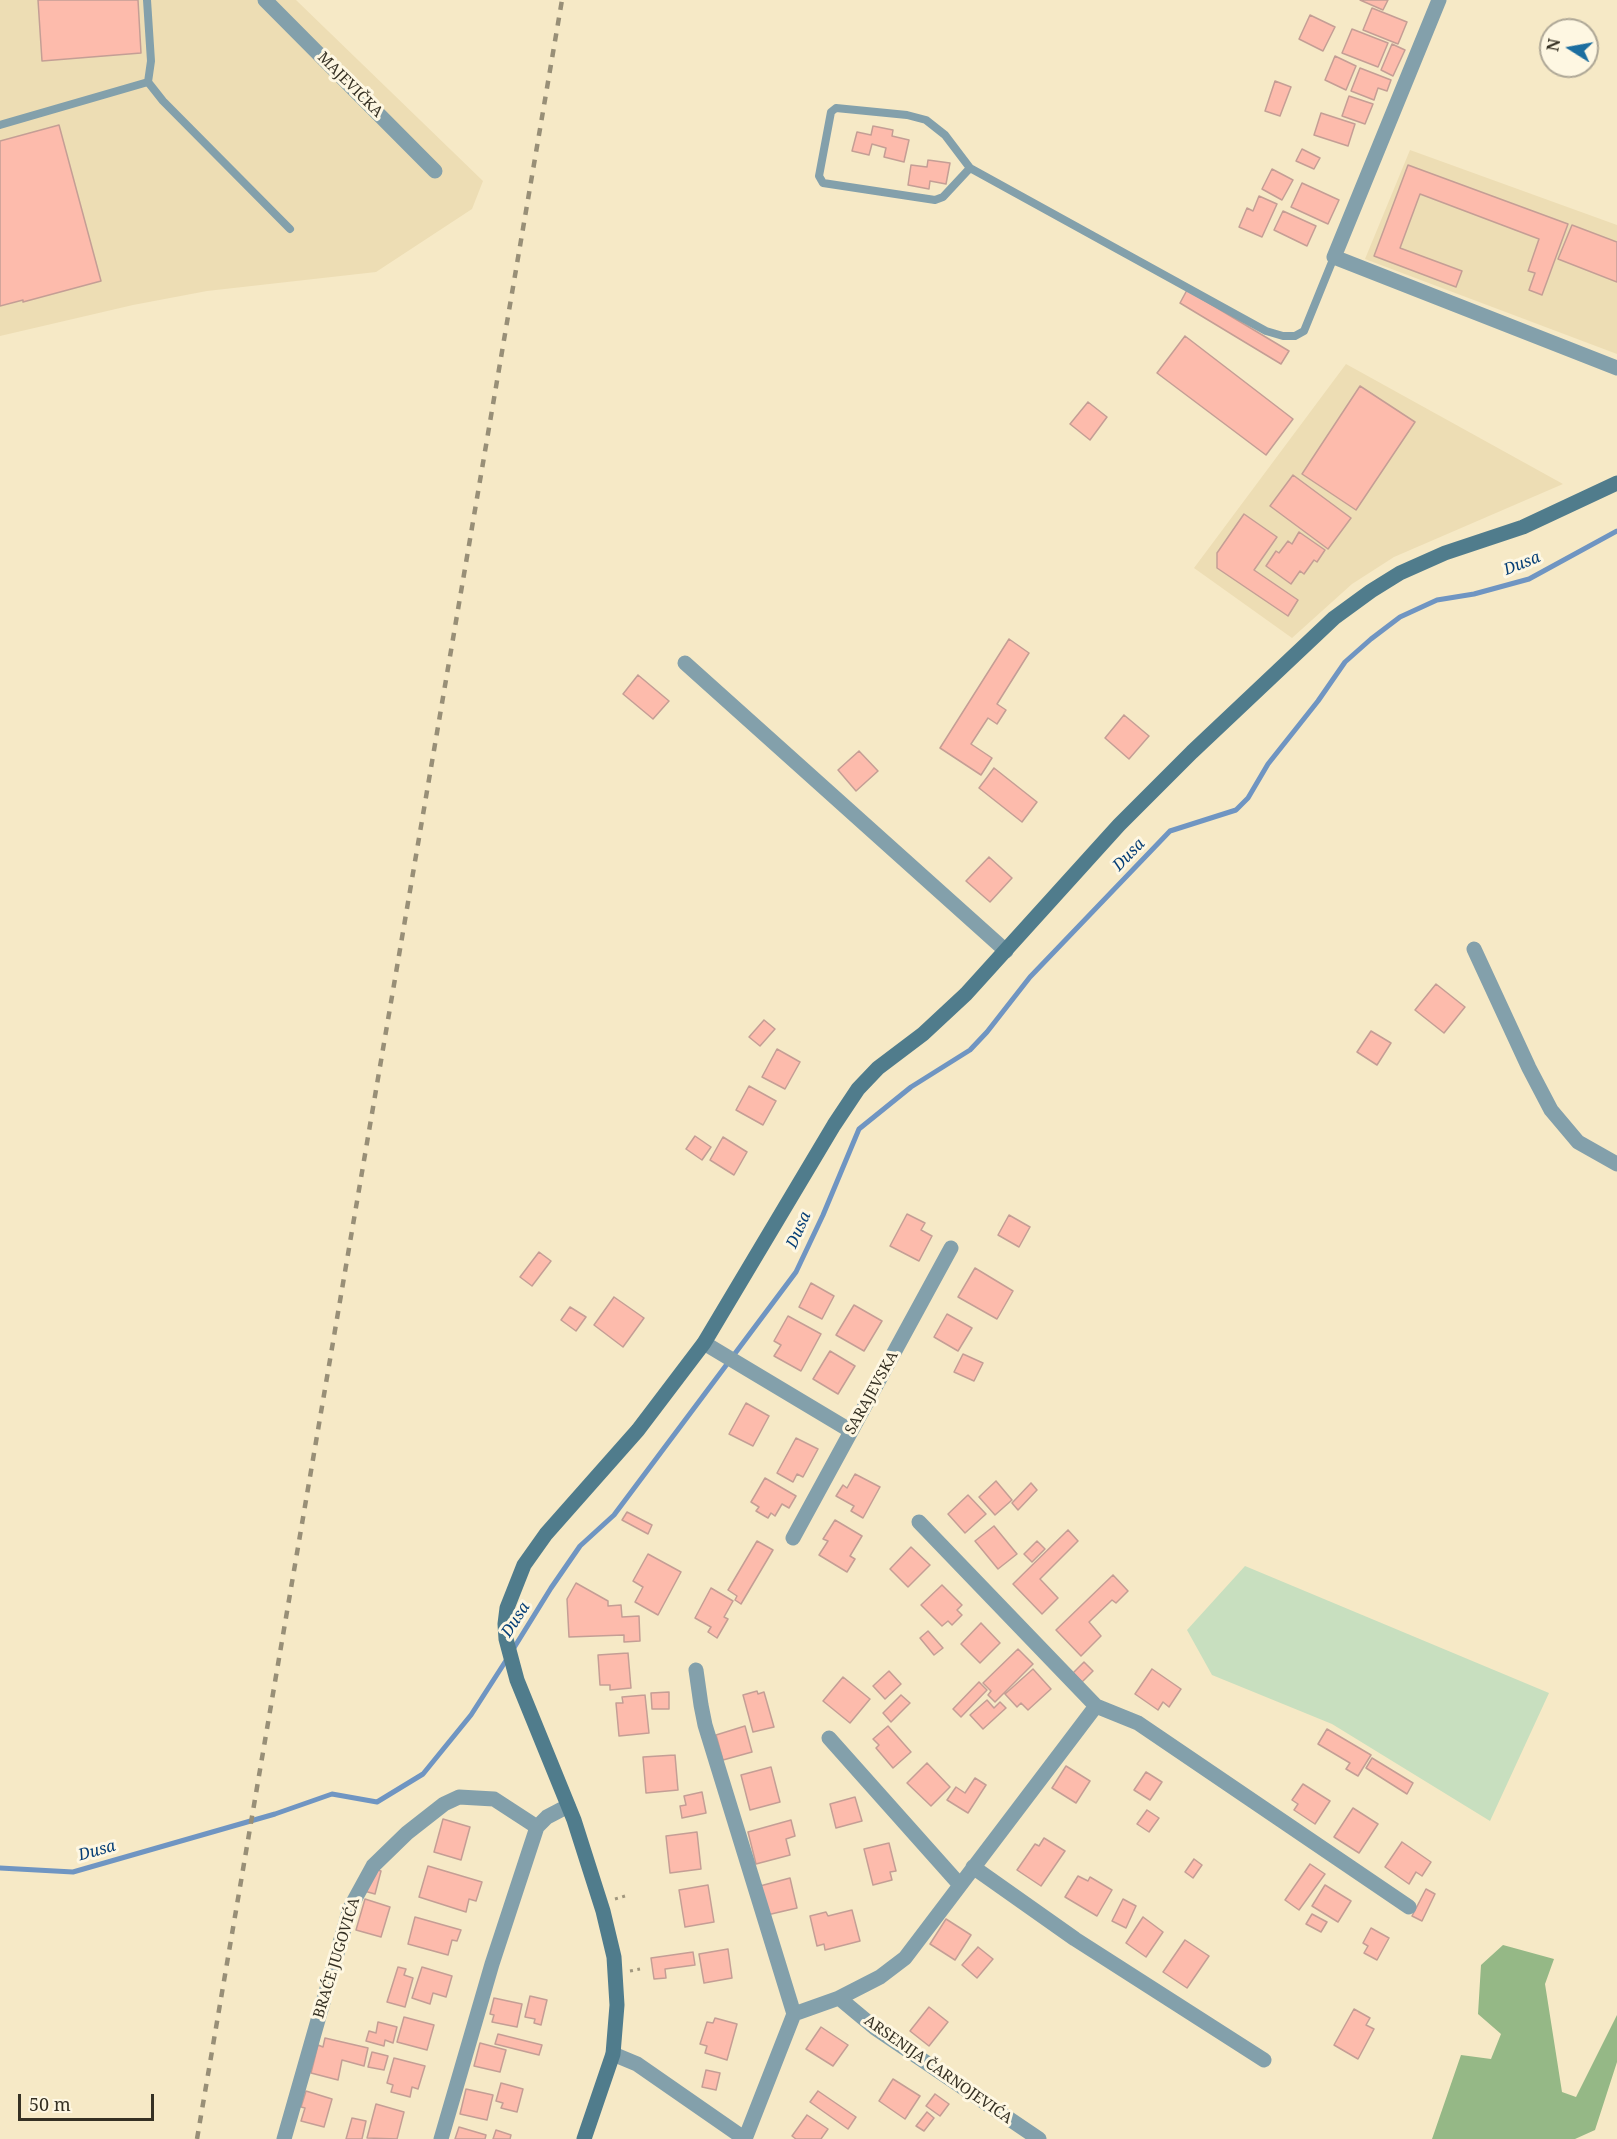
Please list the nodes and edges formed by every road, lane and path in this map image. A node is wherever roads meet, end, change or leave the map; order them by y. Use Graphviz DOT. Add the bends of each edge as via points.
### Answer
graph roads {
  1 [pos="147,0"];
  2 [pos="264,0"];
  3 [pos="1439,0"];
  4 [pos="148,82"];
  5 [pos="0,125"];
  6 [pos="970,168"];
  7 [pos="435,171"];
  8 [pos="290,229"];
  9 [pos="1334,257"];
  10 [pos="1617,369"];
  11 [pos="1617,483"];
  12 [pos="685,663"];
  13 [pos="1474,949"];
  14 [pos="1006,951"];
  15 [pos="1617,1164"];
  16 [pos="951,1248"];
  17 [pos="704,1343"];
  18 [pos="851,1431"];
  19 [pos="919,1522"];
  20 [pos="793,1538"];
  21 [pos="696,1670"];
  22 [pos="1096,1706"];
  23 [pos="828,1738"];
  24 [pos="568,1806"];
  25 [pos="537,1827"];
  26 [pos="973,1867"];
  27 [pos="960,1884"];
  28 [pos="1409,1907"];
  29 [pos="839,1998"];
  30 [pos="794,2014"];
  31 [pos="613,2054"];
  32 [pos="1264,2060"];
  33 [pos="284,2139"];
  34 [pos="441,2139"];
  35 [pos="584,2139"];
  36 [pos="745,2139"];
  37 [pos="1039,2139"];
  1 -- 4 [label="lane" via="152,61"];
  2 -- 7 [label="street, MAJEVIČKA"];
  3 -- 9 [label="street"];
  4 -- 5 [label="lane"];
  4 -- 8 [label="lane"];
  6 -- 6 [label="lane" via="945,135 926,120 836,108 831,112 819,176 823,183 935,200 943,197"];
  6 -- 9 [label="lane" via="1266,331 1283,336 1304,331"];
  9 -- 10 [label="street"];
  11 -- 14 [label="main road" via="1523,527 1400,573 1334,618 1119,825"];
  12 -- 14 [label="street"];
  13 -- 15 [label="street" via="1551,1110 1578,1142"];
  14 -- 17 [label="main road" via="932,1026 878,1068 858,1089"];
  16 -- 18 [label="street, SARAJEVSKA"];
  17 -- 18 [label="street"];
  17 -- 24 [label="main road" via="638,1430 546,1534 524,1565 507,1608 506,1639 517,1680"];
  18 -- 20 [label="street, SARAJEVSKA"];
  19 -- 22 [label="street"];
  21 -- 30 [label="street" via="705,1725"];
  22 -- 26 [label="street"];
  22 -- 28 [label="street" via="1138,1723"];
  23 -- 27 [label="street"];
  24 -- 25 [label="street"];
  24 -- 31 [label="main road" via="601,1904 614,1957 617,2005"];
  25 -- 33 [label="street, BRAĆE JUGOVIĆA" via="494,1799 459,1797 407,1833 373,1866 350,1908"];
  25 -- 34 [label="street"];
  26 -- 27 [label="street"];
  26 -- 32 [label="street" via="1075,1939"];
  27 -- 29 [label="street" via="905,1958 880,1977"];
  29 -- 30 [label="street"];
  29 -- 37 [label="street, ARSENIJA ČARNOJEVIĆA" via="875,2028"];
  30 -- 36 [label="street"];
  31 -- 35 [label="main road"];
  31 -- 36 [label="street" via="637,2064"];
}
